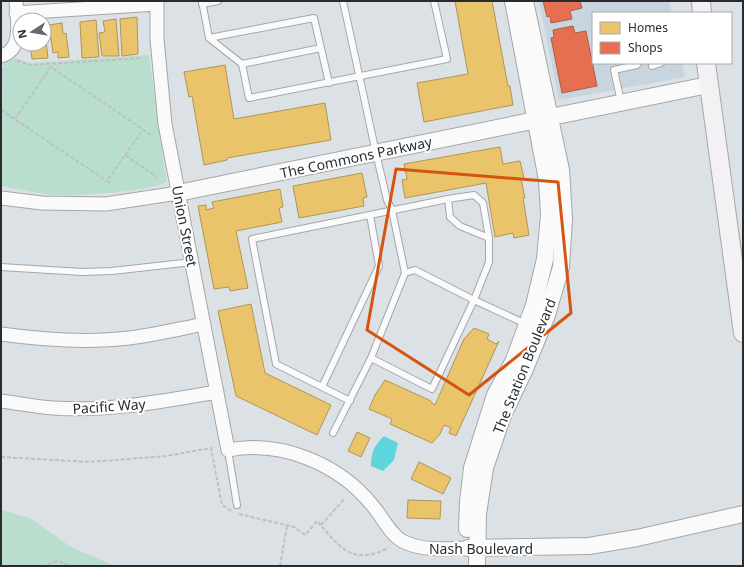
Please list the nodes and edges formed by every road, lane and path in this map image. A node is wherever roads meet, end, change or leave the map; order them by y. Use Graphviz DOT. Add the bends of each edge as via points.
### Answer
graph roads {
  1 [pos="218,1"];
  2 [pos="343,1"];
  3 [pos="434,1"];
  4 [pos="512,1"];
  5 [pos="525,1"];
  6 [pos="701,1"];
  7 [pos="202,2"];
  8 [pos="157,3"];
  9 [pos="16,7"];
  10 [pos="702,12"];
  11 [pos="209,38"];
  12 [pos="321,48"];
  13 [pos="142,58"];
  14 [pos="9,59"];
  15 [pos="46,64"];
  16 [pos="242,64"];
  17 [pos="638,64"];
  18 [pos="658,64"];
  19 [pos="706,64"];
  20 [pos="652,66"];
  21 [pos="51,67"];
  22 [pos="359,77"];
  23 [pos="329,83"];
  24 [pos="708,85"];
  25 [pos="1,94"];
  26 [pos="621,102"];
  27 [pos="1,110"];
  28 [pos="542,118"];
  29 [pos="15,119"];
  30 [pos="143,129"];
  31 [pos="151,135"];
  32 [pos="376,153"];
  33 [pos="125,155"];
  34 [pos="158,177"];
  35 [pos="107,181"];
  36 [pos="110,183"];
  37 [pos="178,193"];
  38 [pos="1,198"];
  39 [pos="448,199"];
  40 [pos="392,210"];
  41 [pos="370,215"];
  42 [pos="489,238"];
  43 [pos="192,262"];
  44 [pos="1,267"];
  45 [pos="405,273"];
  46 [pos="474,300"];
  47 [pos="204,324"];
  48 [pos="534,327"];
  49 [pos="743,333"];
  50 [pos="1,334"];
  51 [pos="371,358"];
  52 [pos="322,387"];
  53 [pos="217,392"];
  54 [pos="1,401"];
  55 [pos="350,401"];
  56 [pos="333,433"];
  57 [pos="228,450"];
  58 [pos="1,457"];
  59 [pos="345,498"];
  60 [pos="237,505"];
  61 [pos="743,514"];
  62 [pos="321,525"];
  63 [pos="287,526"];
  64 [pos="388,548"];
  65 [pos="472,548"];
  66 [pos="42,566"];
  67 [pos="73,566"];
  68 [pos="280,566"];
  69 [pos="467,566"];
  70 [pos="477,566"];
  1 -- 7 [label="lane"];
  2 -- 22 [label="lane"];
  3 -- 22 [label="lane" via="447,59"];
  4 -- 28 [label="street, The Station Boulevard"];
  5 -- 28 [label="street, The Station Boulevard"];
  6 -- 10 [label="main road"];
  7 -- 11 [label="lane"];
  8 -- 9 [label="street"];
  8 -- 37 [label="street, Union Street" via="161,88"];
  9 -- 14 [label="street" via="17,39"];
  11 -- 12 [label="lane" via="314,18"];
  11 -- 16 [label="lane"];
  12 -- 16 [label="lane"];
  12 -- 23 [label="lane"];
  13 -- 15 [label="path"];
  14 -- 15 [label="path" via="31,65"];
  14 -- 25 [label="path" via="2,67"];
  15 -- 21 [label="path"];
  16 -- 23 [label="lane" via="249,98"];
  17 -- 26 [label="lane" via="614,70"];
  18 -- 20 [label="lane"];
  19 -- 24 [label="main road"];
  21 -- 29 [label="path"];
  21 -- 30 [label="path"];
  22 -- 23 [label="lane"];
  22 -- 32 [label="lane"];
  24 -- 26 [label="street, The Commons Parkway"];
  24 -- 49 [label="main road"];
  26 -- 28 [label="street, The Commons Parkway"];
  27 -- 29 [label="path"];
  28 -- 32 [label="street, The Commons Parkway"];
  28 -- 48 [label="street, The Station Boulevard" via="561,170 564,218 560,267"];
  29 -- 35 [label="path"];
  30 -- 31 [label="path"];
  30 -- 33 [label="path"];
  32 -- 37 [label="street, The Commons Parkway"];
  32 -- 40 [label="lane" via="387,200"];
  33 -- 34 [label="path"];
  33 -- 35 [label="path"];
  35 -- 36 [label="path"];
  37 -- 38 [label="street, The Commons Parkway" via="106,204 42,203"];
  37 -- 43 [label="street, Union Street"];
  39 -- 40 [label="lane"];
  39 -- 42 [label="lane" via="450,217 460,226"];
  39 -- 42 [label="lane" via="474,195 483,203"];
  40 -- 41 [label="lane"];
  40 -- 45 [label="lane"];
  41 -- 52 [label="lane" via="379,266"];
  41 -- 52 [label="lane" via="252,239 276,364"];
  42 -- 46 [label="lane" via="489,262"];
  43 -- 44 [label="lane" via="90,272"];
  43 -- 47 [label="street, Union Street"];
  45 -- 46 [label="lane" via="415,270"];
  45 -- 51 [label="lane"];
  46 -- 48 [label="lane"];
  46 -- 51 [label="lane" via="432,389"];
  47 -- 50 [label="street" via="136,337 101,340 42,339"];
  47 -- 53 [label="street, Union Street"];
  48 -- 65 [label="street, The Station Boulevard" via="525,369 503,415 485,468"];
  51 -- 55 [label="lane"];
  52 -- 55 [label="lane"];
  53 -- 54 [label="street, Pacific Way" via="162,402 99,409 52,408"];
  53 -- 57 [label="street, Union Street"];
  55 -- 56 [label="lane"];
  57 -- 60 [label="lane"];
  57 -- 65 [label="street, Nash Boulevard" via="264,447 305,457 336,474 362,494 402,541 423,548"];
  58 -- 63 [label="path" via="89,462 166,456 211,448 222,505 229,511"];
  59 -- 62 [label="path"];
  61 -- 65 [label="street, Nash Boulevard" via="589,546"];
  62 -- 63 [label="path" via="317,521 305,535 294,527"];
  62 -- 64 [label="path" via="351,555 360,557"];
  63 -- 68 [label="path"];
  65 -- 69 [label="street, The Station Boulevard"];
  65 -- 70 [label="street, The Station Boulevard"];
  66 -- 67 [label="path" via="57,561"];
}
